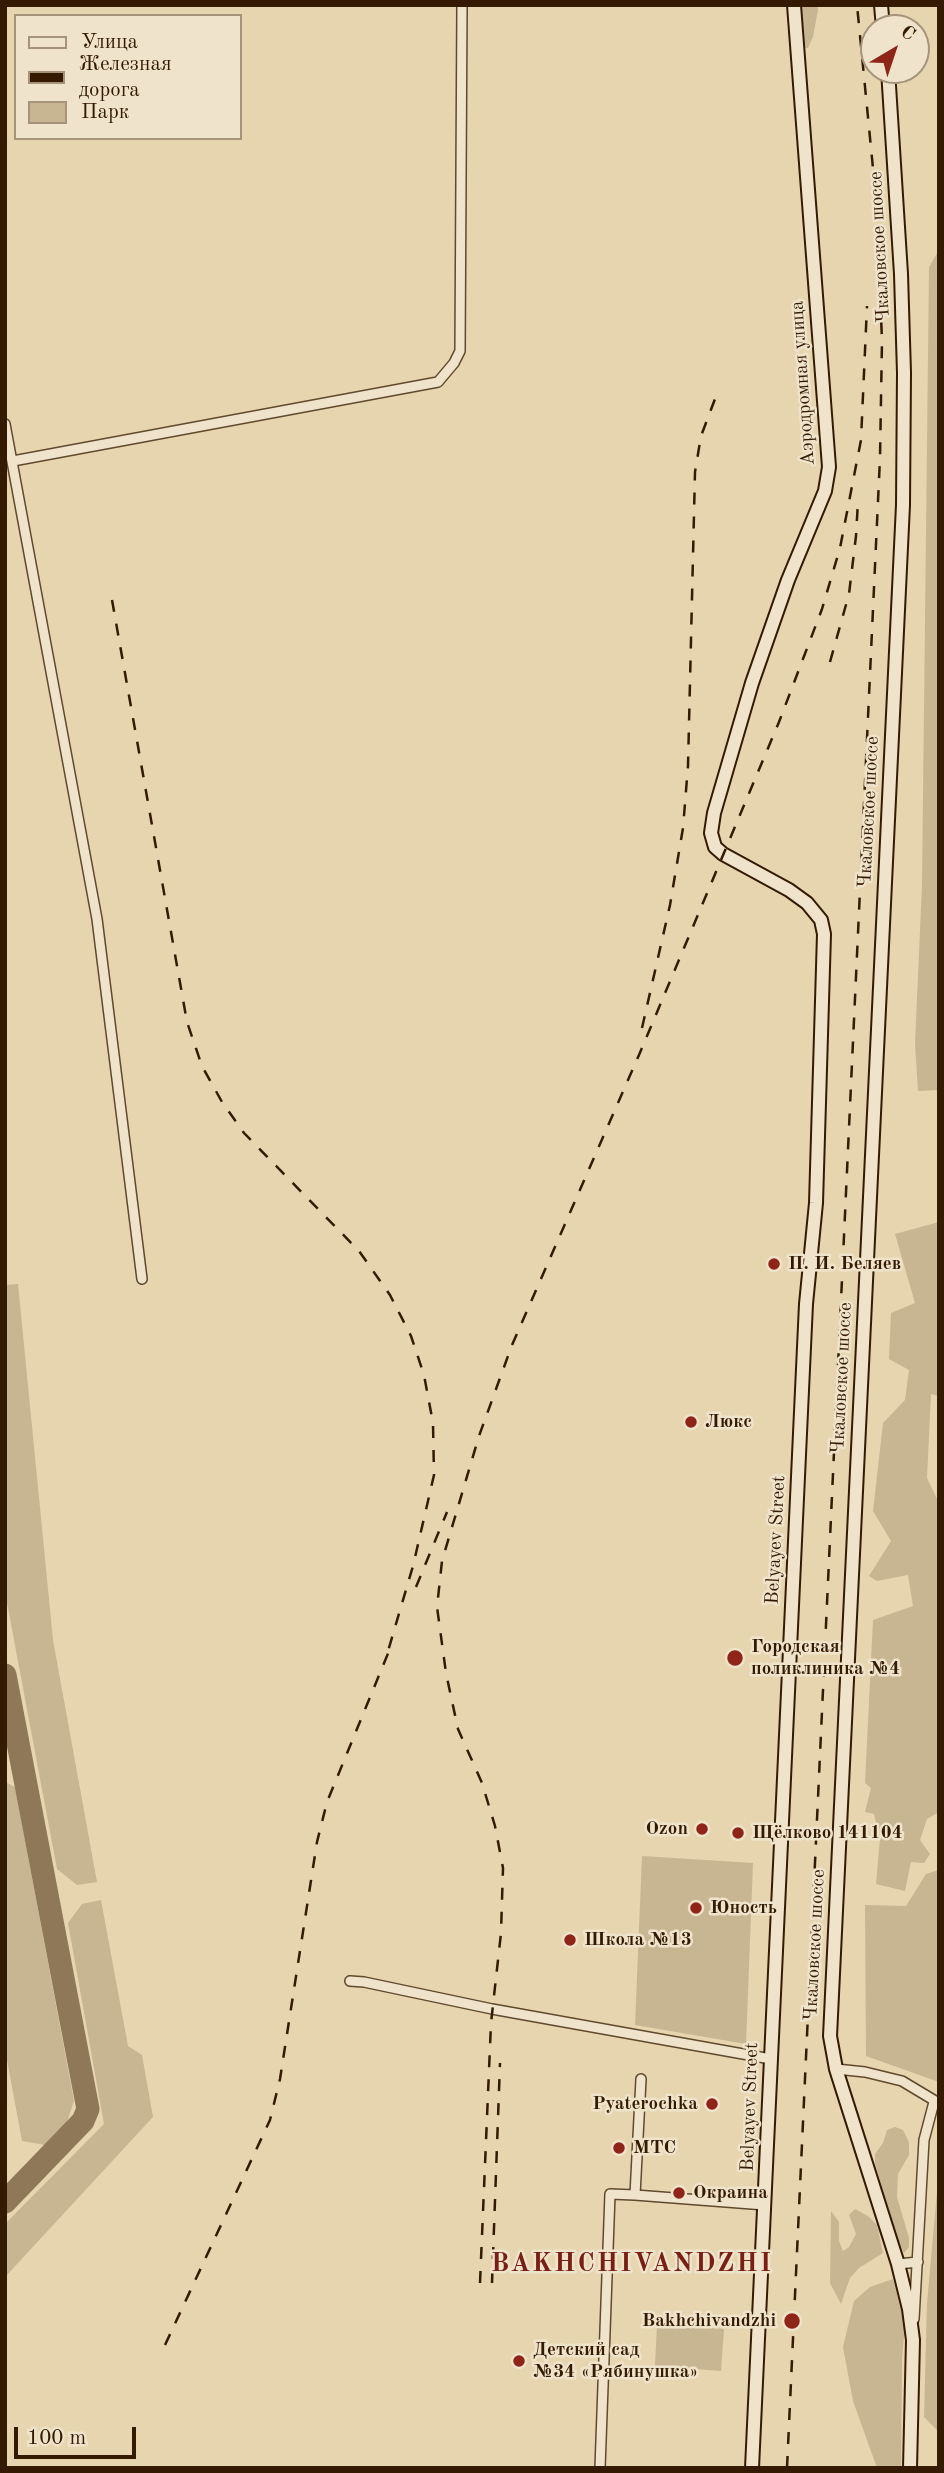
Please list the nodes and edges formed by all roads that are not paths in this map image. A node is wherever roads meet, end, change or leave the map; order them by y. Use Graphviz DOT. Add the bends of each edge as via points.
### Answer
graph roads {
  1 [pos="462,5"];
  2 [pos="794,5"];
  3 [pos="889,84"];
  4 [pos="5,424"];
  5 [pos="13,461"];
  6 [pos="815,910"];
  7 [pos="142,1279"];
  8 [pos="350,1981"];
  9 [pos="771,2059"];
  10 [pos="836,2069"];
  11 [pos="641,2079"];
  12 [pos="936,2102"];
  13 [pos="635,2195"];
  14 [pos="765,2205"];
  15 [pos="918,2262"];
  16 [pos="898,2264"];
  17 [pos="913,2340"];
  18 [pos="600,2468"];
  19 [pos="752,2468"];
  20 [pos="910,2468"];
  1 -- 5 [label="street" via="461,343 454,363 438,382"];
  2 -- 6 [label="street, Аэродромная улица" via="829,467 825,491 769,631 714,813 712,841 728,858 789,890"];
  3 -- 10 [label="street, Чкаловское шоссе" via="901,274 903,505 830,2036"];
  4 -- 5 [label="street"];
  5 -- 7 [label="street" via="97,919"];
  6 -- 9 [label="street, Belyayev Street" via="824,934 816,1203 806,1304"];
  8 -- 9 [label="street"];
  9 -- 14 [label="street, Belyayev Street"];
  10 -- 12 [label="street" via="902,2081"];
  10 -- 16 [label="street, Чкаловское шоссе"];
  11 -- 13 [label="street"];
  12 -- 15 [label="street" via="924,2140"];
  13 -- 14 [label="street"];
  13 -- 18 [label="street" via="610,2194"];
  14 -- 19 [label="street, Belyayev Street"];
  15 -- 16 [label="street"];
  15 -- 17 [label="street"];
  16 -- 17 [label="street, Чкаловское шоссе"];
  17 -- 20 [label="street, Чкаловское шоссе"];
}
